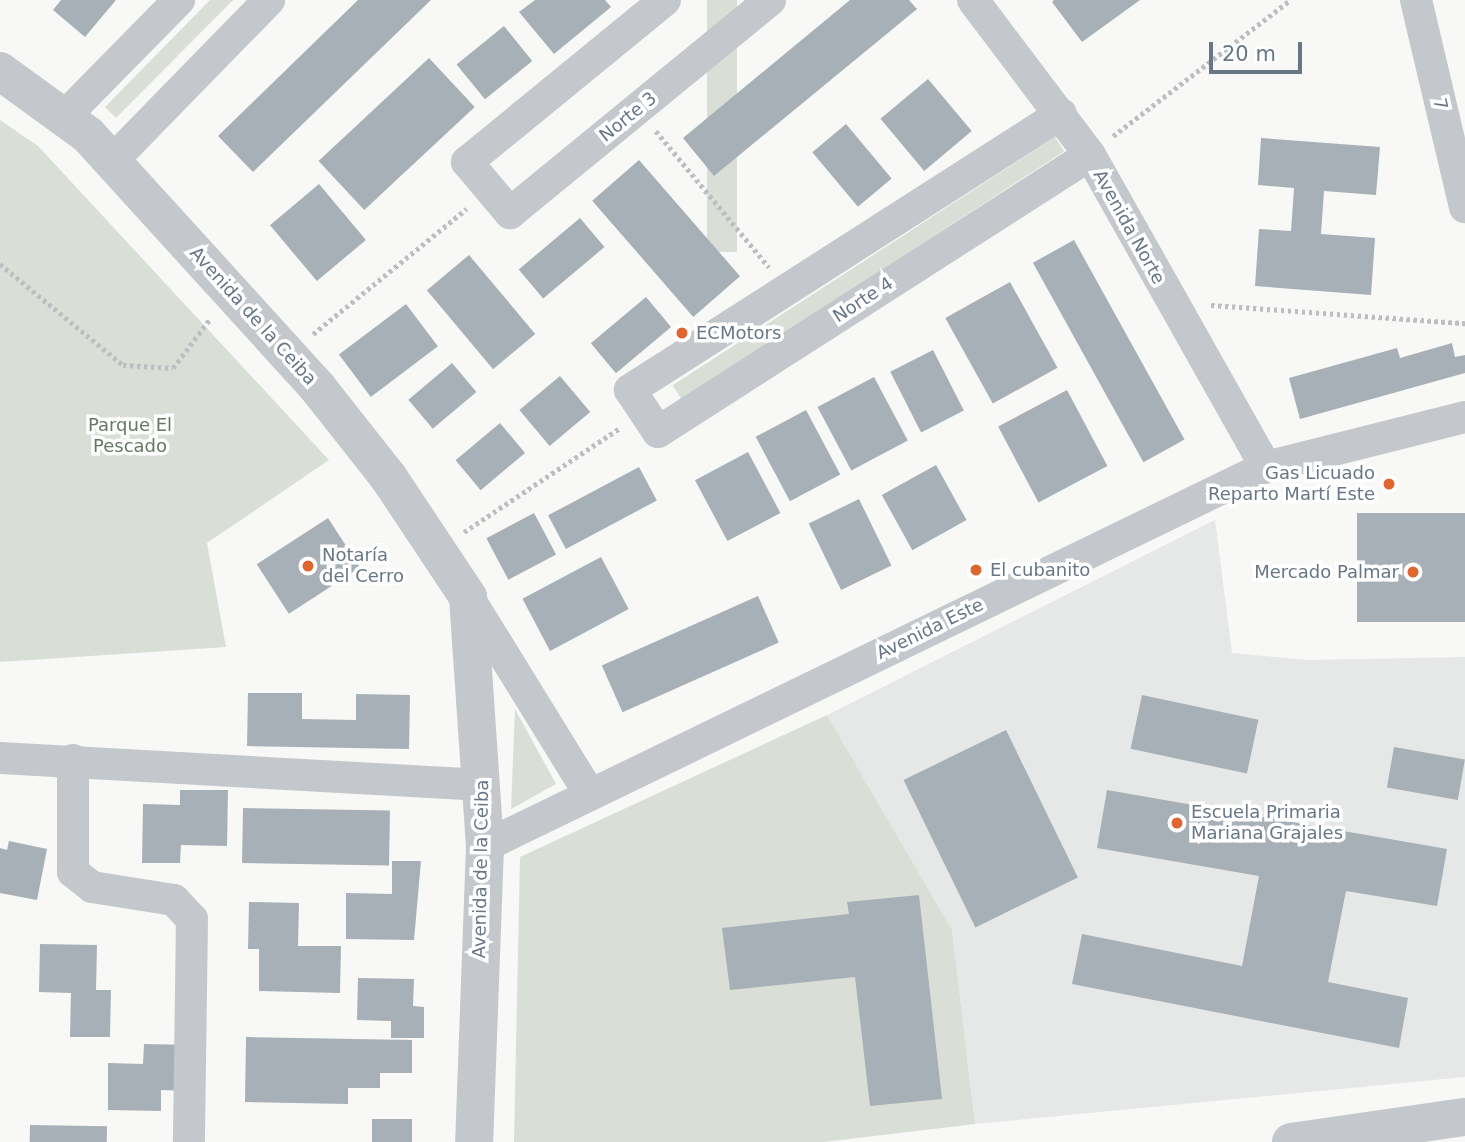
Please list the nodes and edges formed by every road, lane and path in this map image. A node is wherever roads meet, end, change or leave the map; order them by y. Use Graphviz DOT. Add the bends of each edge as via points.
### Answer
graph roads {
  1 [pos="179,0"];
  2 [pos="269,0"];
  3 [pos="665,0"];
  4 [pos="770,0"];
  5 [pos="973,0"];
  6 [pos="1290,0"];
  7 [pos="1416,0"];
  8 [pos="0,71"];
  9 [pos="638,109"];
  10 [pos="1061,114"];
  11 [pos="65,116"];
  12 [pos="1090,155"];
  13 [pos="112,161"];
  14 [pos="490,189"];
  15 [pos="1465,208"];
  16 [pos="0,264"];
  17 [pos="788,289"];
  18 [pos="231,292"];
  19 [pos="1170,302"];
  20 [pos="1465,323"];
  21 [pos="288,354"];
  22 [pos="644,411"];
  23 [pos="1465,417"];
  24 [pos="1266,467"];
  25 [pos="438,550"];
  26 [pos="468,597"];
  27 [pos="0,758"];
  28 [pos="73,760"];
  29 [pos="484,785"];
  30 [pos="589,793"];
  31 [pos="485,846"];
  32 [pos="1465,1117"];
  33 [pos="189,1142"];
  34 [pos="474,1142"];
  35 [pos="1291,1142"];
  1 -- 11 [label="street"];
  2 -- 13 [label="street"];
  3 -- 14 [label="street, Norte 3" via="467,162"];
  4 -- 9 [label="street, Norte 3"];
  5 -- 10 [label="street, Avenida Norte"];
  6 -- 12 [label="path"];
  7 -- 15 [label="street, 7"];
  8 -- 11 [label="street, Avenida de la Ceiba"];
  9 -- 14 [label="street, Norte 3" via="510,213"];
  9 -- 17 [label="path"];
  10 -- 12 [label="street, Avenida Norte"];
  10 -- 17 [label="street"];
  11 -- 13 [label="street, Avenida de la Ceiba"];
  12 -- 19 [label="street, Avenida Norte"];
  12 -- 22 [label="street, Norte 4" via="658,432"];
  13 -- 18 [label="street, Avenida de la Ceiba"];
  14 -- 21 [label="path"];
  16 -- 18 [label="path" via="123,365 173,368"];
  17 -- 22 [label="street" via="631,390"];
  18 -- 21 [label="street, Avenida de la Ceiba"];
  19 -- 20 [label="path"];
  19 -- 24 [label="street, Avenida Norte"];
  21 -- 25 [label="street, Avenida de la Ceiba" via="389,478"];
  22 -- 25 [label="path"];
  23 -- 24 [label="street, Avenida Este"];
  24 -- 30 [label="street, Avenida Este"];
  25 -- 26 [label="street, Avenida de la Ceiba"];
  26 -- 29 [label="street, Avenida de la Ceiba"];
  26 -- 30 [label="street, Avenida de la Ceiba"];
  27 -- 28 [label="street"];
  28 -- 29 [label="street"];
  28 -- 33 [label="street" via="73,873 92,887 174,900 192,919"];
  29 -- 31 [label="street, Avenida de la Ceiba"];
  30 -- 31 [label="street, Avenida Este"];
  31 -- 34 [label="street, Avenida de la Ceiba"];
  32 -- 35 [label="street"];
}
